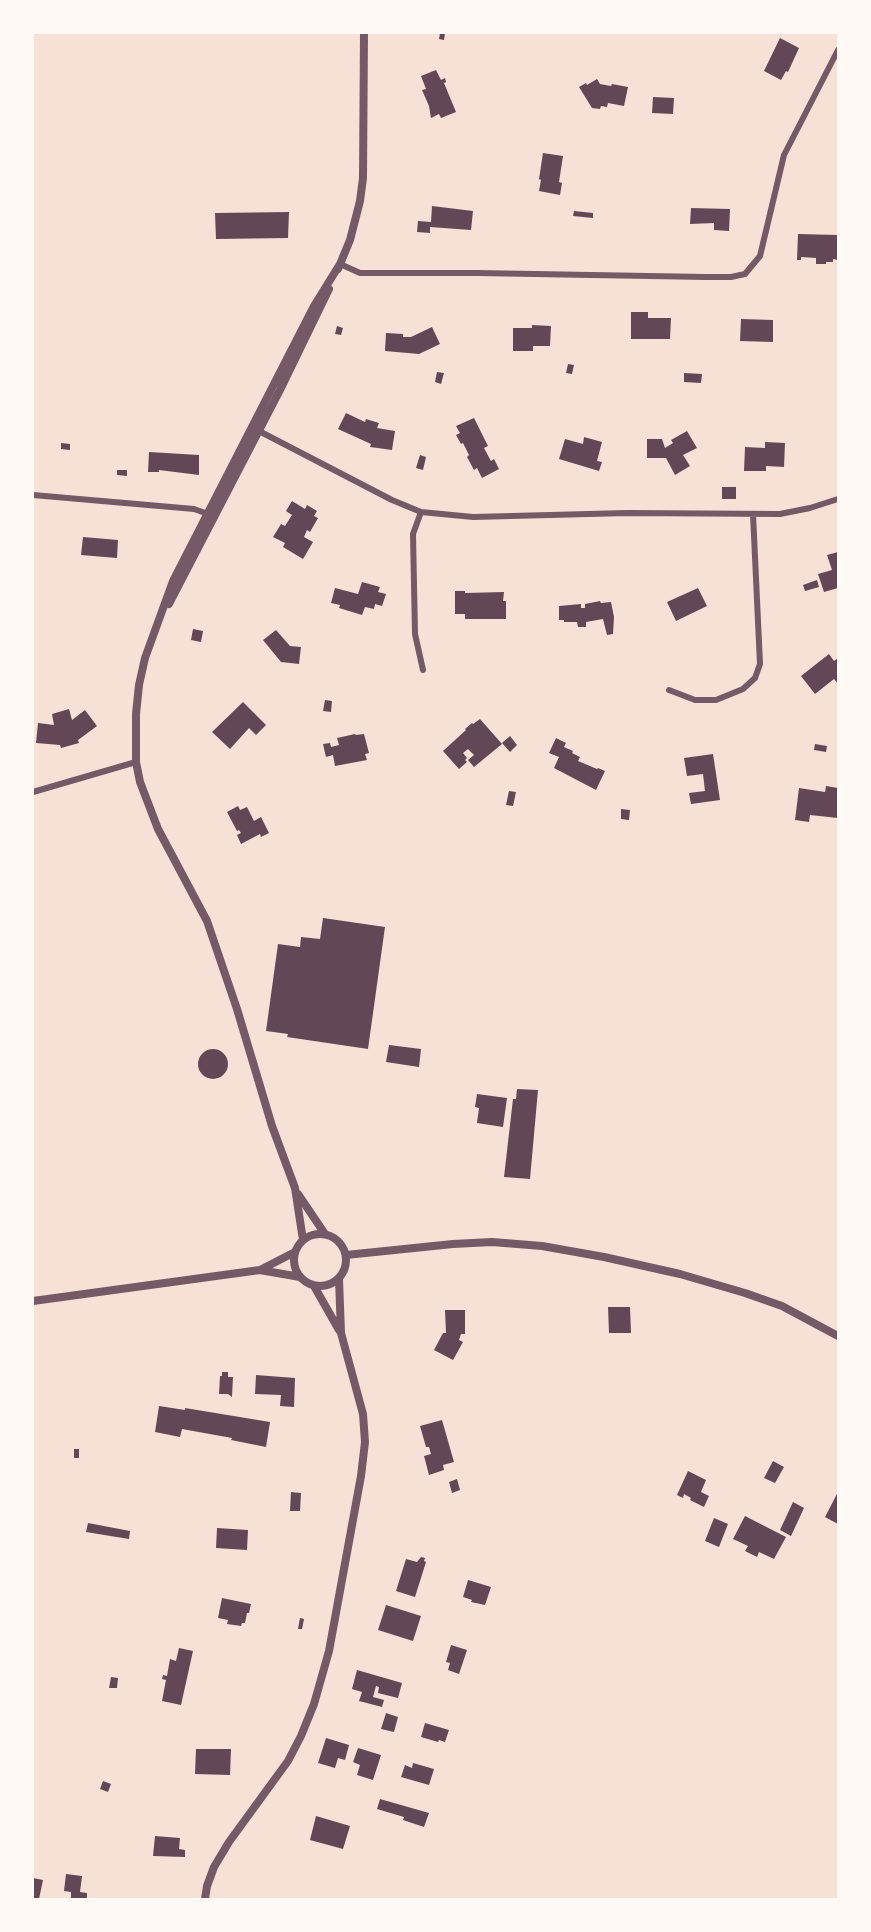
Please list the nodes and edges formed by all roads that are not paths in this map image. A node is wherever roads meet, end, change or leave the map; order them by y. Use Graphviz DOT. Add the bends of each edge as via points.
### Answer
graph roads {
  1 [pos="364,33"];
  2 [pos="838,50"];
  3 [pos="340,264"];
  4 [pos="255,429"];
  5 [pos="33,495"];
  6 [pos="838,500"];
  7 [pos="421,512"];
  8 [pos="753,514"];
  9 [pos="211,515"];
  10 [pos="423,670"];
  11 [pos="669,690"];
  12 [pos="136,762"];
  13 [pos="33,792"];
  14 [pos="295,1188"];
  15 [pos="325,1234"];
  16 [pos="303,1240"];
  17 [pos="296,1252"];
  18 [pos="346,1255"];
  19 [pos="260,1270"];
  20 [pos="300,1277"];
  21 [pos="339,1279"];
  22 [pos="314,1286"];
  23 [pos="33,1300"];
  24 [pos="341,1333"];
  25 [pos="838,1336"];
  26 [pos="205,1899"];
  1 -- 3 [label="street" via="363,178 355,222"];
  2 -- 3 [label="street" via="784,155 760,256 745,274 706,277 360,273"];
  3 -- 4 [label="street" via="314,306"];
  4 -- 7 [label="street"];
  4 -- 9 [label="street"];
  5 -- 9 [label="street" via="194,509"];
  6 -- 8 [label="street" via="780,514"];
  7 -- 8 [label="street" via="473,517"];
  7 -- 10 [label="street" via="413,545 415,634"];
  8 -- 11 [label="street" via="760,664 755,678 743,689 716,700 695,700"];
  9 -- 12 [label="street" via="173,581 145,658 135,714"];
  12 -- 13 [label="street"];
  12 -- 14 [label="street" via="158,829 207,921"];
  14 -- 15 [label="street"];
  14 -- 16 [label="street"];
  15 -- 16 [label="street"];
  15 -- 18 [label="street" via="335,1238"];
  16 -- 17 [label="street"];
  17 -- 19 [label="street"];
  17 -- 20 [label="street" via="294,1265"];
  18 -- 21 [label="street" via="347,1264"];
  18 -- 25 [label="street" via="492,1242 542,1246 680,1274 745,1293 782,1306"];
  19 -- 20 [label="street"];
  19 -- 23 [label="street"];
  20 -- 22 [label="street"];
  21 -- 22 [label="street" via="327,1286"];
  21 -- 24 [label="street"];
  22 -- 24 [label="street"];
  24 -- 26 [label="street" via="363,1414 365,1442 329,1651 301,1736 288,1761 214,1867"];
}
